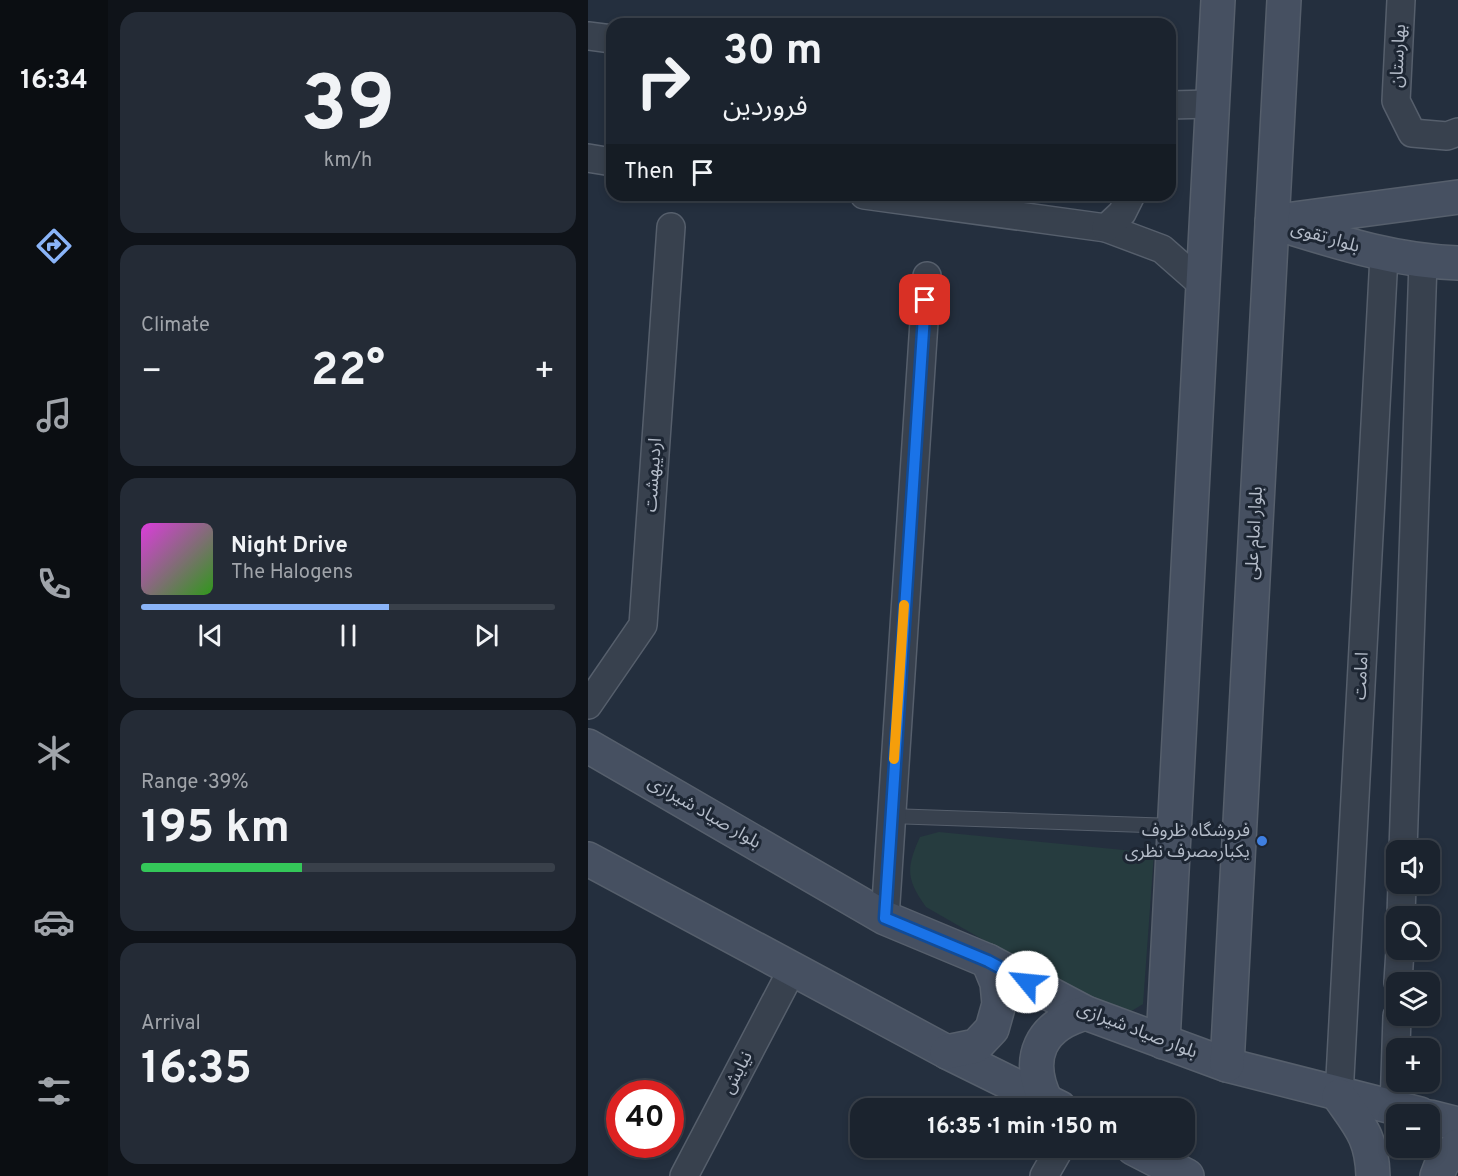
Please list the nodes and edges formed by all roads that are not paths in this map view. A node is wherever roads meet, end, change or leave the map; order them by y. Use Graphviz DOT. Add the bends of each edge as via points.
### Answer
graph roads {
  1 [pos="1218,0"];
  2 [pos="1284,0"];
  3 [pos="1401,0"];
  4 [pos="588,36"];
  5 [pos="606,38"];
  6 [pos="1212,104"];
  7 [pos="1176,105"];
  8 [pos="1458,132"];
  9 [pos="588,158"];
  10 [pos="606,161"];
  11 [pos="1458,197"];
  12 [pos="908,201"];
  13 [pos="1128,201"];
  14 [pos="1272,222"];
  15 [pos="671,227"];
  16 [pos="1106,228"];
  17 [pos="1384,256"];
  18 [pos="1423,262"];
  19 [pos="1458,263"];
  20 [pos="927,276"];
  21 [pos="1203,285"];
  22 [pos="588,705"];
  23 [pos="588,746"];
  24 [pos="890,816"];
  25 [pos="1174,826"];
  26 [pos="1403,840"];
  27 [pos="588,859"];
  28 [pos="885,918"];
  29 [pos="988,961"];
  30 [pos="792,969"];
  31 [pos="1086,1013"];
  32 [pos="1398,1026"];
  33 [pos="1163,1042"];
  34 [pos="947,1052"];
  35 [pos="1227,1065"];
  36 [pos="1339,1096"];
  37 [pos="1039,1098"];
  38 [pos="1048,1098"];
  39 [pos="1406,1104"];
  40 [pos="1386,1106"];
  41 [pos="1440,1120"];
  42 [pos="1458,1124"];
  43 [pos="1458,1146"];
  44 [pos="1054,1158"];
  45 [pos="1152,1158"];
  46 [pos="684,1176"];
  47 [pos="1044,1176"];
  48 [pos="1187,1176"];
  49 [pos="1373,1176"];
  50 [pos="1437,1176"];
  1 -- 6 [label="street"];
  2 -- 14 [label="street, بلوار امام علی"];
  3 -- 8 [label="street, بهارستان" via="1396,101 1412,133 1447,136"];
  4 -- 5 [label="street"];
  6 -- 7 [label="street"];
  6 -- 21 [label="street"];
  9 -- 10 [label="street"];
  11 -- 14 [label="street, بلوار تقوی"];
  12 -- 16 [label="street"];
  13 -- 16 [label="street"];
  14 -- 17 [label="street, بلوار تقوی"];
  14 -- 35 [label="street, بلوار امام علی"];
  15 -- 22 [label="street, اردیبهشت" via="643,626"];
  16 -- 21 [label="street" via="1162,249"];
  17 -- 18 [label="street, بلوار تقوی"];
  17 -- 36 [label="street, امامت"];
  18 -- 19 [label="street, بلوار تقوی"];
  18 -- 26 [label="street"];
  20 -- 24 [label="street"];
  21 -- 25 [label="street"];
  23 -- 28 [label="street, بلوار صیاد شیرازی"];
  24 -- 25 [label="lane"];
  24 -- 28 [label="street"];
  25 -- 33 [label="street"];
  27 -- 30 [label="street"];
  28 -- 29 [label="street, بلوار صیاد شیرازی"];
  29 -- 31 [label="street, بلوار صیاد شیرازی"];
  29 -- 34 [label="street" via="997,983 999,1004 992,1029 976,1046"];
  30 -- 34 [label="street"];
  30 -- 46 [label="street, نیایش"];
  31 -- 33 [label="street, بلوار صیاد شیرازی"];
  31 -- 38 [label="street" via="1067,1018 1052,1029 1041,1046 1036,1064 1038,1084"];
  32 -- 39 [label="street"];
  33 -- 35 [label="street, بلوار صیاد شیرازی"];
  34 -- 37 [label="street"];
  35 -- 36 [label="street, بلوار صیاد شیرازی"];
  36 -- 40 [label="street, بلوار صیاد شیرازی"];
  36 -- 49 [label="street" via="1372,1150"];
  41 -- 42 [label="street"];
  43 -- 50 [label="street" via="1442,1163"];
  44 -- 47 [label="street"];
  45 -- 48 [label="street"];
}
